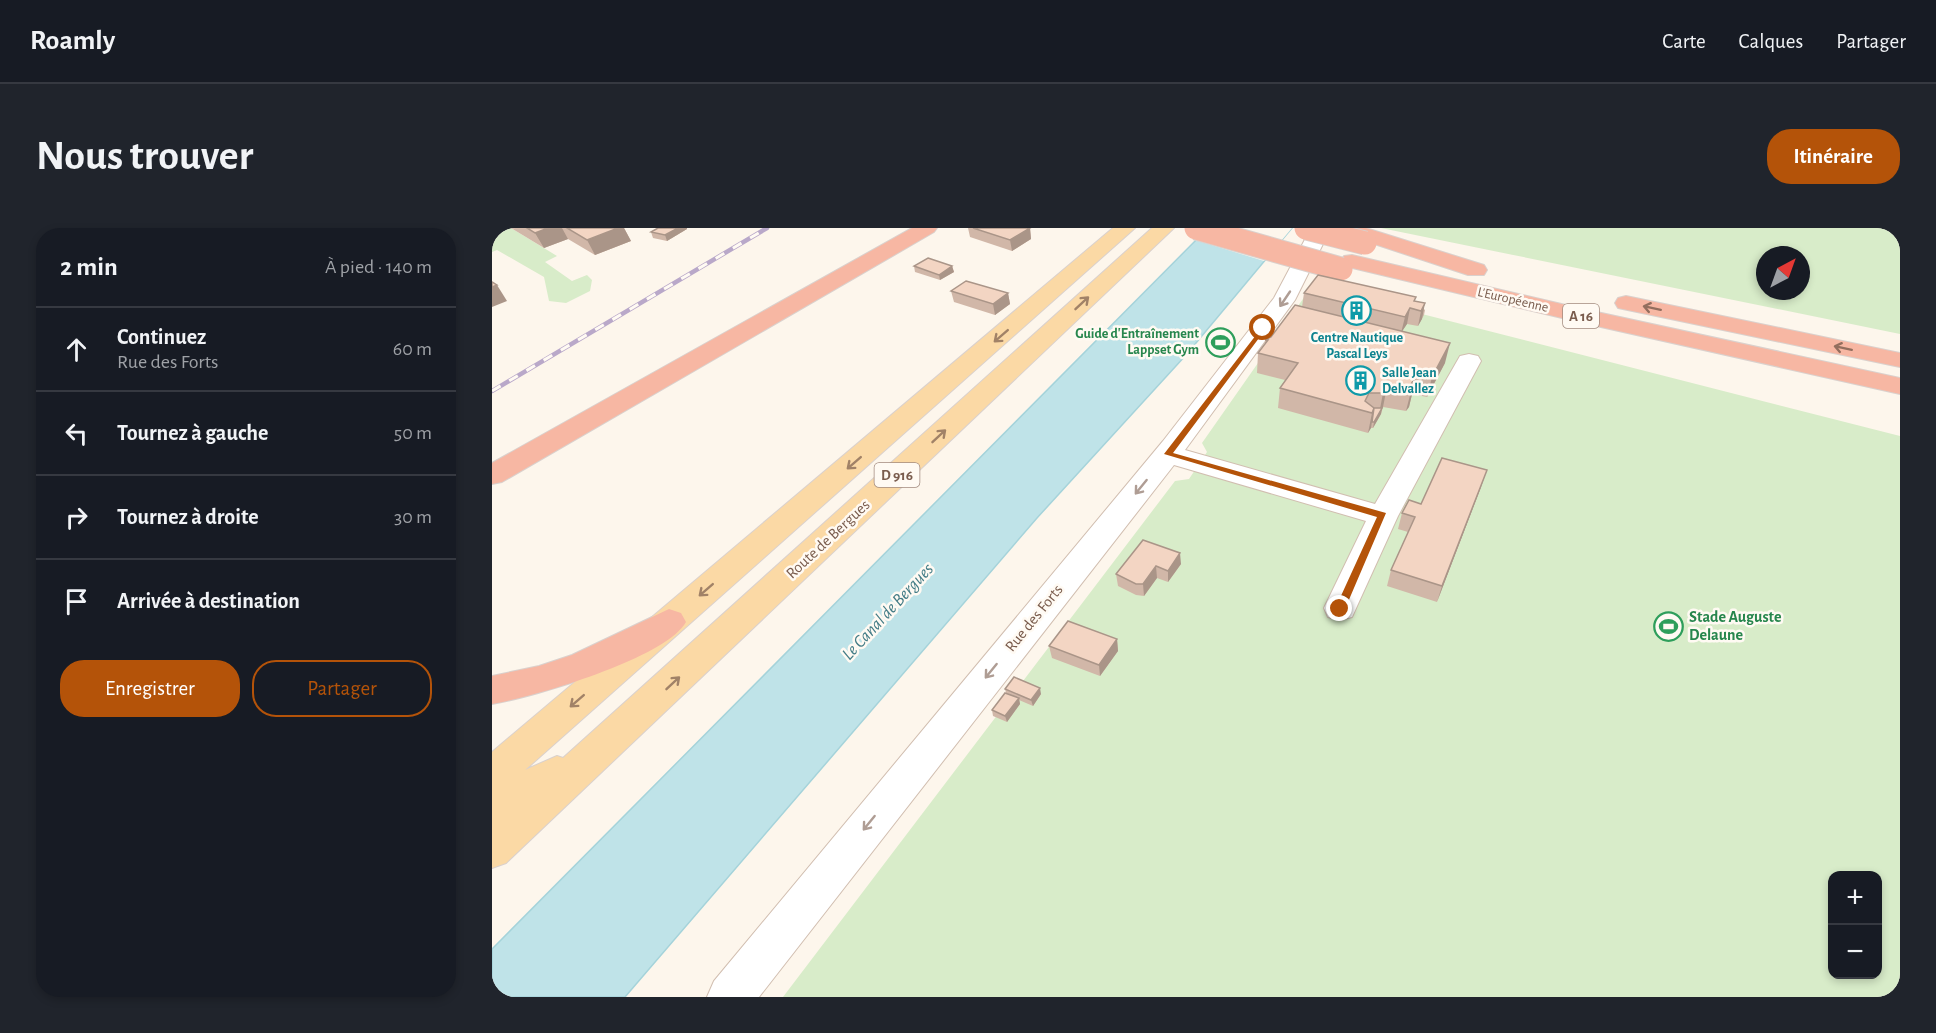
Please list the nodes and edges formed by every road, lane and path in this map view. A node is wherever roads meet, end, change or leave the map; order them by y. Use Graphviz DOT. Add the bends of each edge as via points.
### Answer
graph roads {
  1 [pos="907,228"];
  2 [pos="927,228"];
  3 [pos="1125,228"];
  4 [pos="1164,228"];
  5 [pos="1196,228"];
  6 [pos="1235,228"];
  7 [pos="1306,228"];
  8 [pos="1321,228"];
  9 [pos="1346,228"];
  10 [pos="1357,252"];
  11 [pos="1539,284"];
  12 [pos="1581,293"];
  13 [pos="1900,360"];
  14 [pos="1469,361"];
  15 [pos="1900,386"];
  16 [pos="1168,454"];
  17 [pos="492,459"];
  18 [pos="492,475"];
  19 [pos="1383,516"];
  20 [pos="1340,609"];
  21 [pos="669,622"];
  22 [pos="492,690"];
  23 [pos="630,723"];
  24 [pos="492,775"];
  25 [pos="492,805"];
  26 [pos="492,849"];
  27 [pos="730,997"];
  1 -- 17 [label="highway"];
  2 -- 18 [label="highway"];
  3 -- 21 [label="main road, D 916, one-way"];
  23 -- 4 [label="main road, Route de Bergues / D 916, one-way"];
  5 -- 10 [label="highway, bridge"];
  6 -- 10 [label="highway, L'Européenne"];
  7 -- 10 [label="highway, L'Européenne, bridge"];
  8 -- 16 [label="street, Rue des Forts, one-way" via="1284,300"];
  9 -- 10 [label="highway"];
  10 -- 11 [label="highway, L'Européenne"];
  10 -- 15 [label="highway" via="1504,308"];
  13 -- 12 [label="highway, A 16, one-way"];
  14 -- 19 [label="street"];
  16 -- 19 [label="street"];
  16 -- 27 [label="street, Rue des Forts, one-way"];
  19 -- 20 [label="street"];
  21 -- 22 [label="highway" via="584,666"];
  21 -- 24 [label="main road, D 916, one-way"];
  23 -- 25 [label="main road" via="560,771"];
  23 -- 26 [label="main road, Route de Bergues / D 916"];
}
